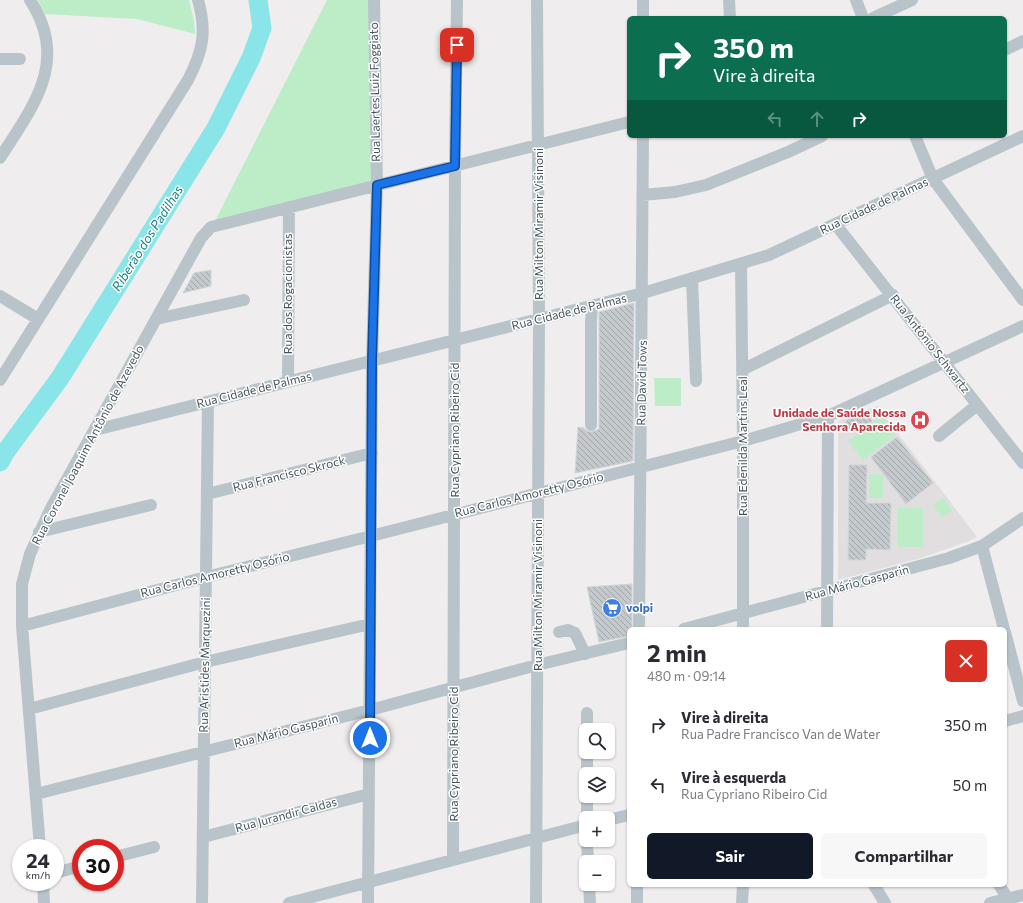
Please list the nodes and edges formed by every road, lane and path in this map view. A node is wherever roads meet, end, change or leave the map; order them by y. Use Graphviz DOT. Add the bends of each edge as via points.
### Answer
graph roads {
  1 [pos="30,0"];
  2 [pos="198,0"];
  3 [pos="374,0"];
  4 [pos="457,0"];
  5 [pos="537,0"];
  6 [pos="643,0"];
  7 [pos="729,0"];
  8 [pos="856,0"];
  9 [pos="912,0"];
  10 [pos="643,16"];
  11 [pos="730,16"];
  12 [pos="862,16"];
  13 [pos="877,16"];
  14 [pos="1023,41"];
  15 [pos="1007,49"];
  16 [pos="0,59"];
  17 [pos="20,59"];
  18 [pos="627,123"];
  19 [pos="1023,136"];
  20 [pos="643,138"];
  21 [pos="818,138"];
  22 [pos="916,138"];
  23 [pos="538,145"];
  24 [pos="0,158"];
  25 [pos="455,166"];
  26 [pos="933,179"];
  27 [pos="377,185"];
  28 [pos="643,195"];
  29 [pos="289,207"];
  30 [pos="836,225"];
  31 [pos="741,264"];
  32 [pos="692,278"];
  33 [pos="643,293"];
  34 [pos="893,295"];
  35 [pos="0,296"];
  36 [pos="244,300"];
  37 [pos="1023,300"];
  38 [pos="592,306"];
  39 [pos="38,319"];
  40 [pos="156,319"];
  41 [pos="539,319"];
  42 [pos="1023,326"];
  43 [pos="455,340"];
  44 [pos="372,361"];
  45 [pos="945,363"];
  46 [pos="742,370"];
  47 [pos="0,380"];
  48 [pos="696,381"];
  49 [pos="288,382"];
  50 [pos="208,402"];
  51 [pos="977,405"];
  52 [pos="828,416"];
  53 [pos="591,425"];
  54 [pos="95,430"];
  55 [pos="939,436"];
  56 [pos="743,441"];
  57 [pos="372,453"];
  58 [pos="1023,463"];
  59 [pos="641,466"];
  60 [pos="538,493"];
  61 [pos="207,494"];
  62 [pos="151,505"];
  63 [pos="455,515"];
  64 [pos="1023,518"];
  65 [pos="39,532"];
  66 [pos="371,536"];
  67 [pos="982,546"];
  68 [pos="206,577"];
  69 [pos="827,591"];
  70 [pos="743,613"];
  71 [pos="370,624"];
  72 [pos="22,626"];
  73 [pos="639,627"];
  74 [pos="691,627"];
  75 [pos="743,627"];
  76 [pos="827,627"];
  77 [pos="1003,627"];
  78 [pos="559,632"];
  79 [pos="1007,641"];
  80 [pos="627,644"];
  81 [pos="585,654"];
  82 [pos="205,662"];
  83 [pos="538,665"];
  84 [pos="454,686"];
  85 [pos="1023,701"];
  86 [pos="29,710"];
  87 [pos="370,710"];
  88 [pos="587,713"];
  89 [pos="1023,716"];
  90 [pos="1007,720"];
  91 [pos="587,723"];
  92 [pos="204,751"];
  93 [pos="36,794"];
  94 [pos="369,794"];
  95 [pos="627,815"];
  96 [pos="615,818"];
  97 [pos="579,828"];
  98 [pos="203,837"];
  99 [pos="536,838"];
  100 [pos="39,839"];
  101 [pos="154,847"];
  102 [pos="124,855"];
  103 [pos="453,860"];
  104 [pos="368,883"];
  105 [pos="637,887"];
  106 [pos="743,887"];
  107 [pos="875,887"];
  108 [pos="1000,887"];
  109 [pos="43,891"];
  110 [pos="589,891"];
  111 [pos="1023,895"];
  112 [pos="1010,901"];
  113 [pos="44,903"];
  114 [pos="202,903"];
  115 [pos="289,903"];
  116 [pos="368,903"];
  117 [pos="536,903"];
  118 [pos="590,903"];
  119 [pos="637,903"];
  120 [pos="742,903"];
  121 [pos="884,903"];
  122 [pos="990,903"];
  1 -- 24 [label="street" via="43,28 48,52 46,71 37,98"];
  2 -- 39 [label="street" via="203,31 202,47 188,80"];
  3 -- 27 [label="street, Rua Laertes Luiz Foggiato"];
  4 -- 25 [label="street, Rua Cypriano Ribeiro Cid"];
  5 -- 23 [label="street, Rua Milton Miramir Visinoni"];
  6 -- 10 [label="street"];
  7 -- 11 [label="street"];
  8 -- 12 [label="street"];
  9 -- 13 [label="street"];
  14 -- 15 [label="street"];
  16 -- 17 [label="street"];
  18 -- 23 [label="street"];
  19 -- 26 [label="street, Rua Cidade de Palmas"];
  20 -- 28 [label="street, Rua David Tows"];
  21 -- 28 [label="street" via="706,186"];
  22 -- 26 [label="street"];
  23 -- 25 [label="street"];
  23 -- 41 [label="street, Rua Milton Miramir Visinoni"];
  25 -- 27 [label="street"];
  25 -- 43 [label="street, Rua Cypriano Ribeiro Cid"];
  26 -- 30 [label="street, Rua Cidade de Palmas"];
  26 -- 37 [label="street"];
  27 -- 29 [label="street"];
  27 -- 44 [label="street, Rua Laertes Luiz Foggiato"];
  28 -- 33 [label="street, Rua David Tows"];
  29 -- 40 [label="street, Rua Coronel Joaquim Antônio de Azevedo" via="211,227 201,238"];
  29 -- 49 [label="street, Rua dos Rogacionistas"];
  30 -- 31 [label="street, Rua Cidade de Palmas" via="769,255"];
  30 -- 34 [label="street, Rua Antônio Schwartz"];
  31 -- 32 [label="street, Rua Cidade de Palmas"];
  31 -- 46 [label="street, Rua Edenilda Martins Leal"];
  32 -- 33 [label="street, Rua Cidade de Palmas"];
  32 -- 48 [label="street"];
  33 -- 38 [label="street, Rua Cidade de Palmas"];
  33 -- 59 [label="street, Rua David Tows"];
  34 -- 45 [label="street, Rua Antônio Schwartz"];
  34 -- 46 [label="street"];
  35 -- 39 [label="street"];
  36 -- 40 [label="street"];
  38 -- 41 [label="street, Rua Cidade de Palmas"];
  38 -- 53 [label="street"];
  39 -- 47 [label="street"];
  40 -- 54 [label="street, Rua Coronel Joaquim Antônio de Azevedo"];
  41 -- 43 [label="street, Rua Cidade de Palmas"];
  41 -- 60 [label="street, Rua Milton Miramir Visinoni"];
  42 -- 45 [label="street, Rua Carlos Amoretty Osório"];
  43 -- 44 [label="street, Rua Cidade de Palmas"];
  43 -- 63 [label="street, Rua Cypriano Ribeiro Cid"];
  44 -- 49 [label="street, Rua Cidade de Palmas"];
  44 -- 57 [label="street, Rua Laertes Luiz Foggiato"];
  45 -- 51 [label="street, Rua Antônio Schwartz"];
  45 -- 52 [label="street, Rua Carlos Amoretty Osório"];
  46 -- 56 [label="street, Rua Edenilda Martins Leal"];
  49 -- 50 [label="street, Rua Cidade de Palmas"];
  50 -- 54 [label="street, Rua Cidade de Palmas"];
  50 -- 61 [label="street, Rua Aristides Marquezini"];
  51 -- 55 [label="street"];
  51 -- 58 [label="street, Rua Antônio Schwartz"];
  52 -- 56 [label="street, Rua Carlos Amoretty Osório"];
  52 -- 69 [label="street"];
  54 -- 65 [label="street, Rua Coronel Joaquim Antônio de Azevedo"];
  56 -- 59 [label="street, Rua Carlos Amoretty Osório"];
  56 -- 70 [label="street, Rua Edenilda Martins Leal"];
  57 -- 61 [label="street, Rua Francisco Skrock"];
  57 -- 66 [label="street, Rua Laertes Luiz Foggiato"];
  59 -- 60 [label="street, Rua Carlos Amoretty Osório"];
  59 -- 73 [label="street, Rua David Tows"];
  60 -- 63 [label="street, Rua Carlos Amoretty Osório"];
  60 -- 83 [label="street, Rua Milton Miramir Visinoni"];
  61 -- 68 [label="street, Rua Aristides Marquezini"];
  62 -- 65 [label="street"];
  63 -- 66 [label="street, Rua Carlos Amoretty Osório"];
  63 -- 84 [label="street, Rua Cypriano Ribeiro Cid"];
  64 -- 67 [label="street, Rua Mário Gasparin"];
  65 -- 72 [label="street, Rua Coronel Joaquim Antônio de Azevedo" via="22,584"];
  66 -- 68 [label="street, Rua Carlos Amoretty Osório"];
  66 -- 71 [label="street, Rua Laertes Luiz Foggiato"];
  67 -- 69 [label="street, Rua Mário Gasparin" via="949,558"];
  67 -- 77 [label="street"];
  68 -- 72 [label="street, Rua Carlos Amoretty Osório"];
  68 -- 82 [label="street, Rua Aristides Marquezini"];
  69 -- 70 [label="street, Rua Mário Gasparin"];
  69 -- 76 [label="street"];
  70 -- 74 [label="street, Rua Mário Gasparin"];
  70 -- 75 [label="street, Rua Edenilda Martins Leal"];
  71 -- 82 [label="street"];
  71 -- 87 [label="street, Rua Laertes Luiz Foggiato"];
  72 -- 86 [label="street, Rua Coronel Joaquim Antônio de Azevedo"];
  78 -- 81 [label="street" via="568,630 574,633"];
  79 -- 85 [label="street"];
  80 -- 81 [label="street, Rua Mário Gasparin"];
  81 -- 83 [label="street, Rua Mário Gasparin"];
  82 -- 86 [label="street"];
  82 -- 92 [label="street, Rua Aristides Marquezini"];
  83 -- 84 [label="street, Rua Mário Gasparin"];
  83 -- 99 [label="street, Rua Milton Miramir Visinoni"];
  84 -- 87 [label="street, Rua Mário Gasparin"];
  84 -- 103 [label="street, Rua Cypriano Ribeiro Cid"];
  86 -- 93 [label="street, Rua Coronel Joaquim Antônio de Azevedo"];
  87 -- 92 [label="street, Rua Mário Gasparin"];
  87 -- 94 [label="street, Rua Laertes Luiz Foggiato"];
  88 -- 91 [label="street"];
  89 -- 90 [label="street"];
  92 -- 93 [label="street, Rua Mário Gasparin"];
  92 -- 98 [label="street, Rua Aristides Marquezini"];
  93 -- 100 [label="street, Rua Coronel Joaquim Antônio de Azevedo"];
  94 -- 98 [label="street, Rua Jurandir Caldas"];
  94 -- 104 [label="street, Rua Laertes Luiz Foggiato"];
  95 -- 96 [label="street"];
  97 -- 99 [label="street"];
  98 -- 114 [label="street, Rua Aristides Marquezini"];
  99 -- 103 [label="street"];
  99 -- 117 [label="street, Rua Milton Miramir Visinoni"];
  101 -- 102 [label="street"];
  103 -- 104 [label="street"];
  104 -- 115 [label="street"];
  104 -- 116 [label="street, Rua Laertes Luiz Foggiato"];
  105 -- 119 [label="street"];
  106 -- 120 [label="street"];
  107 -- 121 [label="street"];
  108 -- 112 [label="street"];
  109 -- 113 [label="street"];
  110 -- 118 [label="street"];
  111 -- 112 [label="street"];
  112 -- 122 [label="street"];
}
